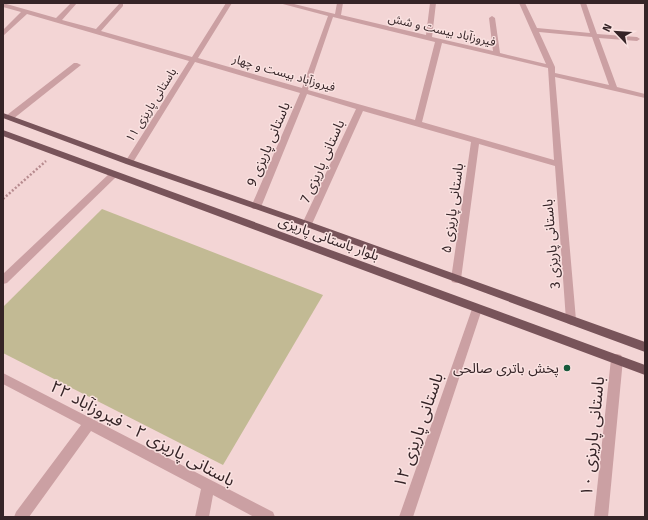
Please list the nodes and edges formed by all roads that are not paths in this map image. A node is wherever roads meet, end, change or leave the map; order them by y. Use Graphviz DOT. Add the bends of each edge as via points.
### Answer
graph roads {
  1 [pos="24,3"];
  2 [pos="74,3"];
  3 [pos="229,3"];
  4 [pos="282,3"];
  5 [pos="340,3"];
  6 [pos="433,3"];
  7 [pos="522,3"];
  8 [pos="583,3"];
  9 [pos="3,5"];
  10 [pos="121,5"];
  11 [pos="300,5"];
  12 [pos="21,10"];
  13 [pos="334,16"];
  14 [pos="492,18"];
  15 [pos="57,21"];
  16 [pos="534,30"];
  17 [pos="97,32"];
  18 [pos="3,34"];
  19 [pos="595,35"];
  20 [pos="429,38"];
  21 [pos="637,39"];
  22 [pos="439,41"];
  23 [pos="497,55"];
  24 [pos="193,60"];
  25 [pos="77,65"];
  26 [pos="551,71"];
  27 [pos="614,89"];
  28 [pos="304,92"];
  29 [pos="645,96"];
  30 [pos="360,108"];
  31 [pos="6,116"];
  32 [pos="418,124"];
  33 [pos="3,133"];
  34 [pos="475,140"];
  35 [pos="129,162"];
  36 [pos="558,164"];
  37 [pos="113,175"];
  38 [pos="256,207"];
  39 [pos="307,224"];
  40 [pos="456,279"];
  41 [pos="3,280"];
  42 [pos="477,308"];
  43 [pos="571,320"];
  44 [pos="645,347"];
  45 [pos="617,359"];
  46 [pos="645,370"];
  47 [pos="3,378"];
  48 [pos="89,424"];
  49 [pos="208,486"];
  50 [pos="21,517"];
  51 [pos="202,517"];
  52 [pos="268,517"];
  53 [pos="406,517"];
  54 [pos="601,517"];
  1 -- 12 [label="street"];
  2 -- 15 [label="street"];
  3 -- 24 [label="street, باستانی پاریزی ۱۱"];
  4 -- 11 [label="street, فیروزآباد بیست و شش"];
  5 -- 13 [label="street, باستانی پاریزی 9"];
  6 -- 20 [label="street"];
  7 -- 16 [label="street, باستانی پاریزی 3"];
  8 -- 19 [label="street"];
  9 -- 12 [label="street, فیروزآباد بیست و چهار"];
  10 -- 17 [label="street"];
  11 -- 13 [label="street, فیروزآباد بیست و شش"];
  12 -- 15 [label="street, فیروزآباد بیست و چهار"];
  12 -- 18 [label="street"];
  13 -- 20 [label="street, فیروزآباد بیست و شش"];
  13 -- 28 [label="street, باستانی پاریزی 9"];
  14 -- 23 [label="street"];
  15 -- 17 [label="street, فیروزآباد بیست و چهار"];
  16 -- 19 [label="street"];
  16 -- 26 [label="street, باستانی پاریزی 3"];
  17 -- 24 [label="street, فیروزآباد بیست و چهار"];
  19 -- 21 [label="street"];
  19 -- 27 [label="street"];
  20 -- 22 [label="street, فیروزآباد بیست و شش"];
  22 -- 23 [label="street, فیروزآباد بیست و شش"];
  22 -- 32 [label="street"];
  23 -- 26 [label="street, فیروزآباد بیست و شش"];
  24 -- 28 [label="street, فیروزآباد بیست و چهار"];
  24 -- 35 [label="street, باستانی پاریزی ۱۱"];
  25 -- 31 [label="street"];
  26 -- 27 [label="street, فیروزآباد بیست و شش"];
  26 -- 36 [label="street, باستانی پاریزی 3"];
  27 -- 29 [label="street, فیروزآباد بیست و شش"];
  28 -- 30 [label="street, فیروزآباد بیست و چهار"];
  28 -- 38 [label="street, باستانی پاریزی 9"];
  30 -- 32 [label="street, فیروزآباد بیست و چهار"];
  30 -- 39 [label="street, باستانی پاریزی 7"];
  31 -- 35 [label="main road, بلوار باستانی پاریزی"];
  32 -- 34 [label="street, فیروزآباد بیست و چهار"];
  33 -- 37 [label="main road, بلوار باستانی پاریزی"];
  34 -- 36 [label="street, فیروزآباد بیست و چهار"];
  34 -- 40 [label="street, باستانی پاریزی ۵"];
  35 -- 38 [label="main road, بلوار باستانی پاریزی"];
  36 -- 43 [label="street, باستانی پاریزی 3"];
  37 -- 41 [label="street"];
  37 -- 42 [label="main road, بلوار باستانی پاریزی"];
  38 -- 39 [label="main road, بلوار باستانی پاریزی"];
  39 -- 40 [label="main road, بلوار باستانی پاریزی"];
  40 -- 43 [label="main road, بلوار باستانی پاریزی"];
  42 -- 45 [label="main road, بلوار باستانی پاریزی"];
  42 -- 53 [label="street, باستانی پاریزی ۱۲"];
  43 -- 44 [label="main road, بلوار باستانی پاریزی"];
  45 -- 46 [label="main road, بلوار باستانی پاریزی"];
  45 -- 54 [label="street, باستانی پاریزی ۱۰"];
  47 -- 48 [label="street, باستانی پاریزی ۲ - فیروزآباد ۲۲"];
  48 -- 49 [label="street, باستانی پاریزی ۲ - فیروزآباد ۲۲"];
  48 -- 50 [label="street"];
  49 -- 51 [label="street"];
  49 -- 52 [label="street, باستانی پاریزی ۲ - فیروزآباد ۲۲"];
}
